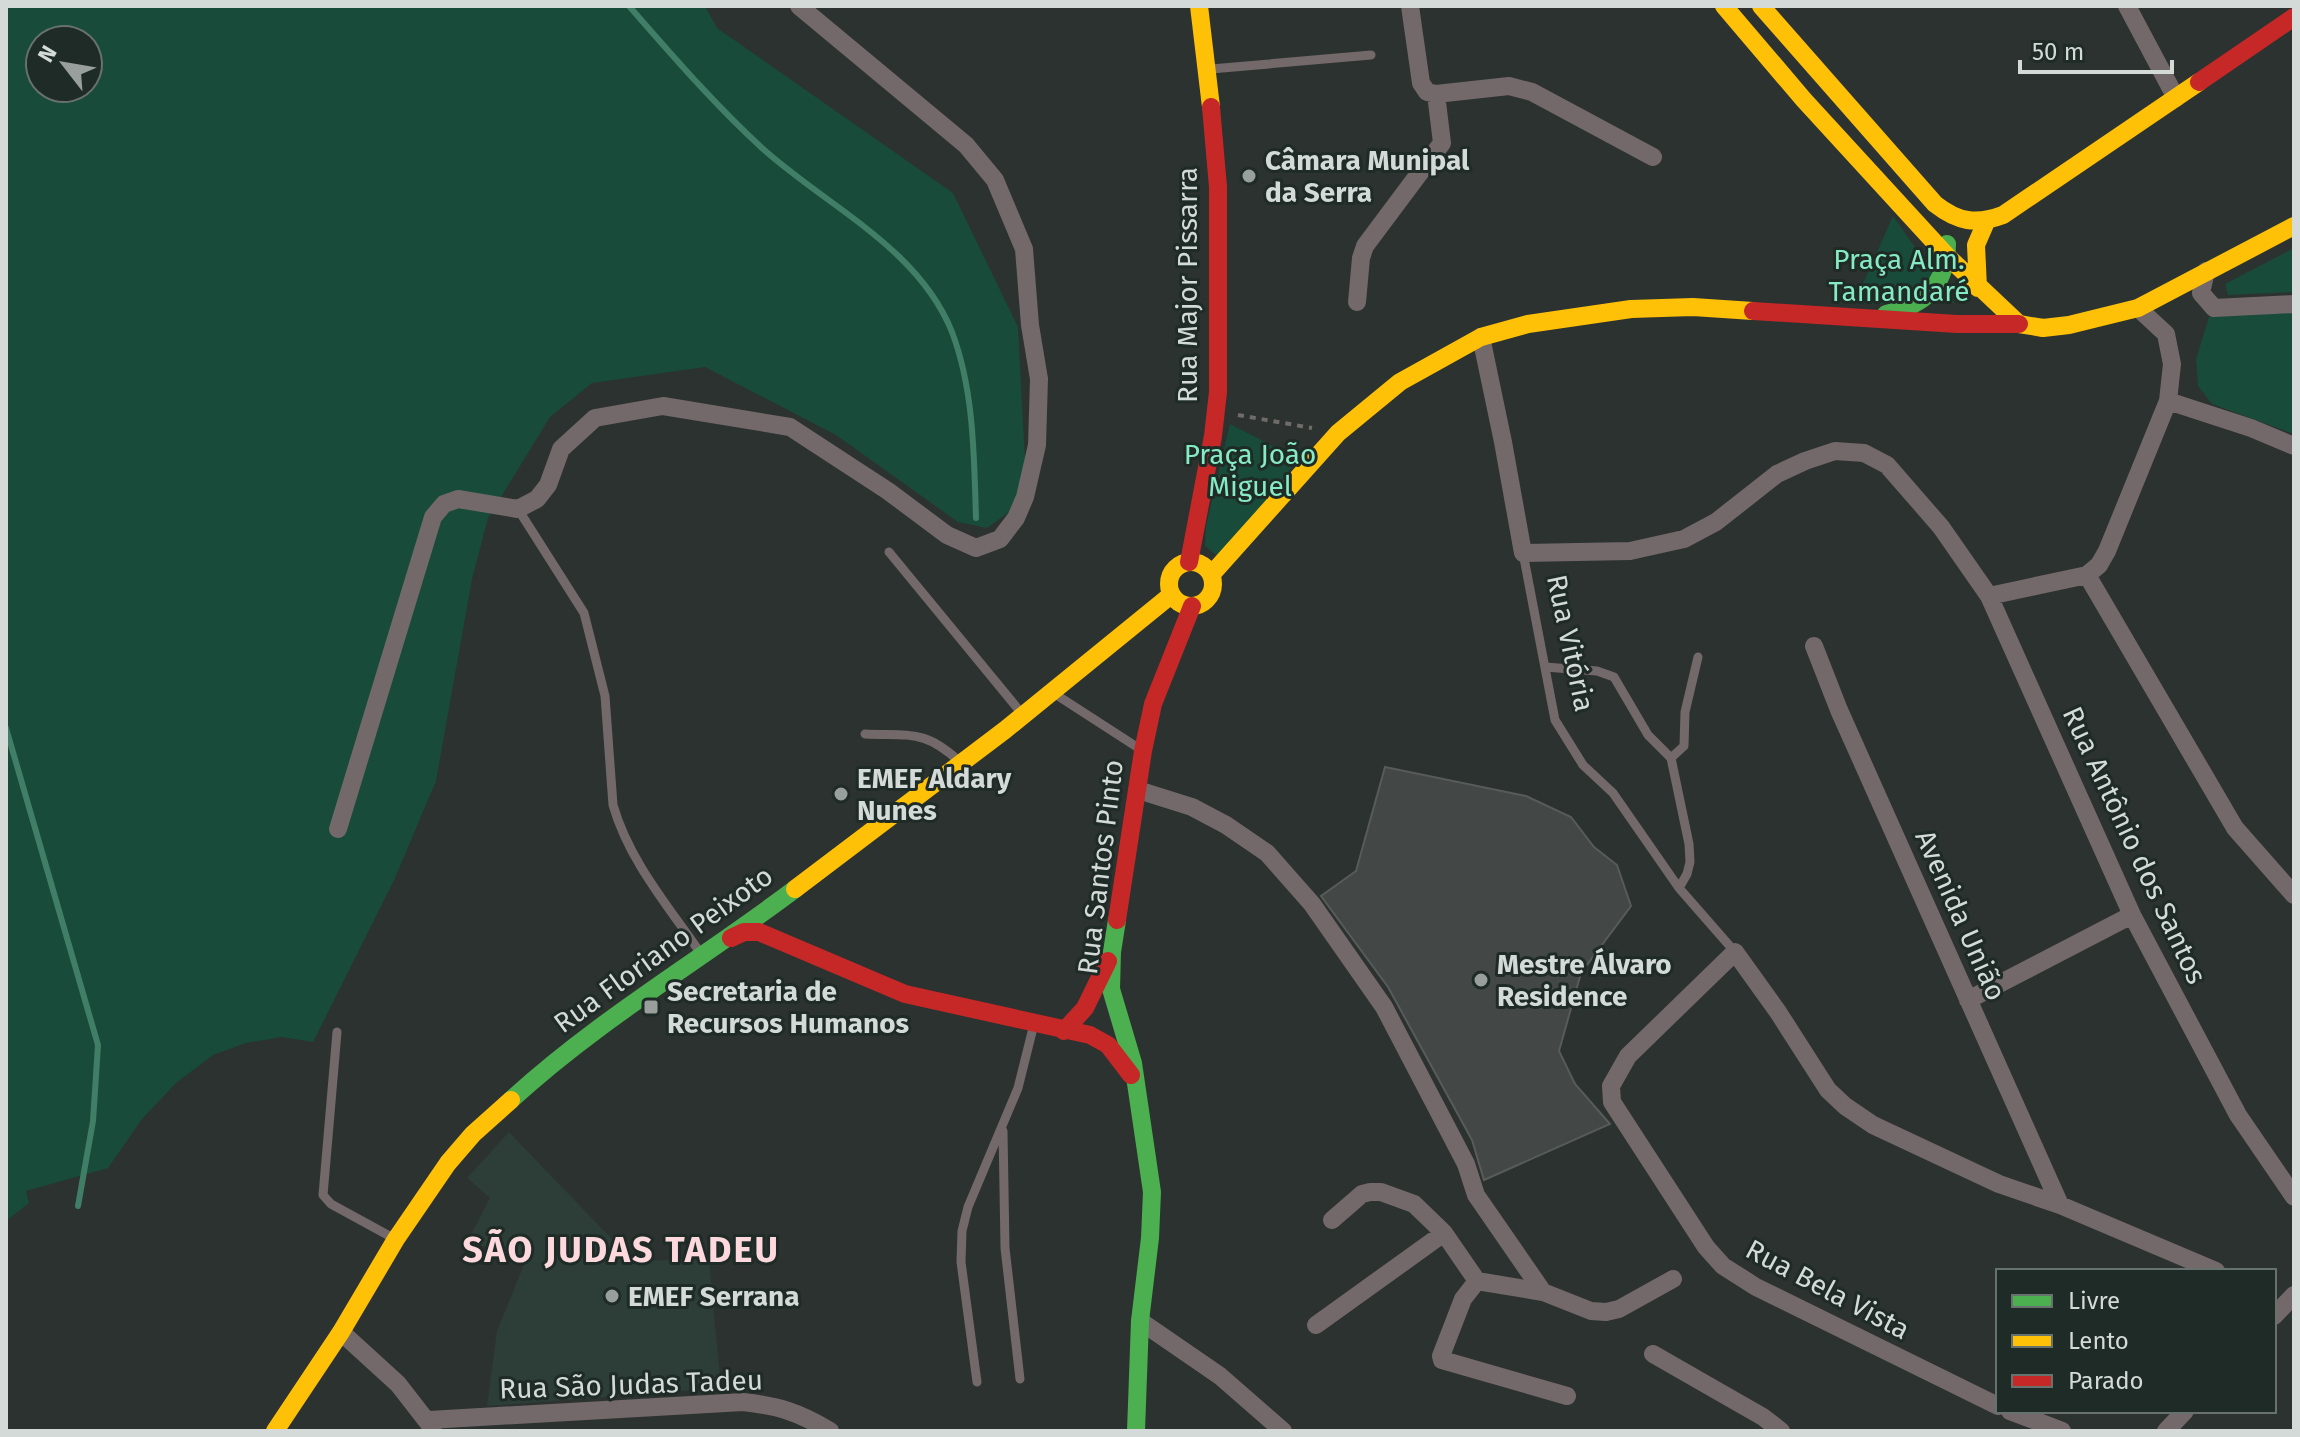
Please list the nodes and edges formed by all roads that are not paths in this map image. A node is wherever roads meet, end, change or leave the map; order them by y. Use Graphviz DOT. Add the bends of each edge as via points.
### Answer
graph roads {
  1 [pos="799,6"];
  2 [pos="1410,6"];
  3 [pos="1724,6"];
  4 [pos="2127,6"];
  5 [pos="1764,7"];
  6 [pos="1205,10"];
  7 [pos="2294,17"];
  8 [pos="1371,55"];
  9 [pos="1208,69"];
  10 [pos="1828,79"];
  11 [pos="1436,94"];
  12 [pos="2176,98"];
  13 [pos="1804,100"];
  14 [pos="1653,157"];
  15 [pos="1946,213"];
  16 [pos="1986,222"];
  17 [pos="2294,226"];
  18 [pos="1948,257"];
  19 [pos="2206,271"];
  20 [pos="1978,288"];
  21 [pos="1357,302"];
  22 [pos="2294,304"];
  23 [pos="2138,308"];
  24 [pos="1872,317"];
  25 [pos="2019,324"];
  26 [pos="1481,337"];
  27 [pos="2168,401"];
  28 [pos="2294,446"];
  29 [pos="518,509"];
  30 [pos="889,552"];
  31 [pos="1523,553"];
  32 [pos="1189,562"];
  33 [pos="1211,575"];
  34 [pos="2087,575"];
  35 [pos="1171,595"];
  36 [pos="1989,596"];
  37 [pos="1192,606"];
  38 [pos="1814,646"];
  39 [pos="1698,657"];
  40 [pos="1545,667"];
  41 [pos="1052,692"];
  42 [pos="1023,715"];
  43 [pos="865,734"];
  44 [pos="1143,751"];
  45 [pos="1671,758"];
  46 [pos="961,763"];
  47 [pos="1138,790"];
  48 [pos="338,829"];
  49 [pos="1679,888"];
  50 [pos="2294,895"];
  51 [pos="780,898"];
  52 [pos="2132,915"];
  53 [pos="726,941"];
  54 [pos="786,944"];
  55 [pos="1112,952"];
  56 [pos="1735,952"];
  57 [pos="702,956"];
  58 [pos="1968,1000"];
  59 [pos="1034,1024"];
  60 [pos="1064,1031"];
  61 [pos="337,1032"];
  62 [pos="1135,1081"];
  63 [pos="1003,1127"];
  64 [pos="2294,1197"];
  65 [pos="2060,1205"];
  66 [pos="1332,1220"];
  67 [pos="1444,1233"];
  68 [pos="396,1239"];
  69 [pos="2211,1269"];
  70 [pos="1673,1279"];
  71 [pos="1477,1281"];
  72 [pos="1543,1292"];
  73 [pos="1140,1321"];
  74 [pos="1316,1325"];
  75 [pos="341,1332"];
  76 [pos="1653,1354"];
  77 [pos="1020,1379"];
  78 [pos="977,1382"];
  79 [pos="1567,1396"];
  80 [pos="1996,1405"];
  81 [pos="2015,1413"];
  82 [pos="2183,1413"];
  83 [pos="432,1425"];
  84 [pos="275,1431"];
  85 [pos="830,1431"];
  86 [pos="1136,1431"];
  87 [pos="1283,1431"];
  88 [pos="1781,1431"];
  89 [pos="2062,1431"];
  90 [pos="2166,1431"];
  1 -- 29 [label="street" via="966,145 995,180 1024,249 1039,379 1037,445 1016,518 1000,539 976,548 947,535 790,427 663,406 595,418 561,449 537,499"];
  2 -- 11 [label="street" via="1421,83"];
  3 -- 13 [label="street"];
  4 -- 12 [label="street"];
  5 -- 10 [label="street"];
  6 -- 9 [label="street, Rua Major Pissarra"];
  7 -- 12 [label="street"];
  8 -- 9 [label="lane"];
  9 -- 32 [label="street, Rua Major Pissarra" via="1218,187 1218,392"];
  10 -- 13 [label="street"];
  10 -- 15 [label="street"];
  11 -- 14 [label="street" via="1509,86 1532,92"];
  11 -- 21 [label="street" via="1442,143 1365,246"];
  12 -- 16 [label="street"];
  13 -- 18 [label="street"];
  15 -- 16 [label="street"];
  15 -- 18 [label="street"];
  16 -- 20 [label="street" via="1976,245"];
  17 -- 19 [label="street"];
  18 -- 20 [label="street"];
  18 -- 24 [label="street" via="1942,275 1914,306"];
  19 -- 22 [label="street" via="2201,293 2214,308"];
  19 -- 23 [label="street"];
  20 -- 25 [label="street"];
  23 -- 25 [label="street" via="2069,325"];
  23 -- 27 [label="street" via="2166,334 2172,364"];
  24 -- 25 [label="street"];
  24 -- 26 [label="street" via="1693,307 1631,309 1528,324"];
  26 -- 31 [label="street, Rua Vitória"];
  26 -- 33 [label="street" via="1400,382 1338,433"];
  27 -- 28 [label="street"];
  27 -- 34 [label="street" via="2107,551"];
  29 -- 48 [label="street" via="458,499 444,504 433,517"];
  29 -- 57 [label="lane" via="584,613 605,696 617,820 631,853"];
  30 -- 42 [label="lane"];
  31 -- 36 [label="street, Rua Antônio dos Santos" via="1630,551 1684,539 1716,522 1777,474 1835,451 1864,453 1887,465 1909,488"];
  31 -- 40 [label="lane, Rua Vitória"];
  32 -- 33 [label="street"];
  32 -- 35 [label="street" via="1171,573"];
  33 -- 37 [label="street" via="1212,589 1205,601"];
  34 -- 36 [label="street"];
  34 -- 50 [label="street" via="2235,828"];
  35 -- 37 [label="street"];
  35 -- 41 [label="street, Rua Floriano Peixoto"];
  36 -- 52 [label="street, Rua Antônio dos Santos"];
  37 -- 44 [label="street, Rua Santos Pinto" via="1153,704"];
  38 -- 58 [label="street, Avenida União"];
  39 -- 45 [label="lane" via="1685,712 1684,746"];
  40 -- 45 [label="lane" via="1614,677 1648,735"];
  40 -- 49 [label="lane, Rua Vitória" via="1555,720 1583,765 1613,793"];
  41 -- 42 [label="street, Rua Floriano Peixoto"];
  41 -- 44 [label="lane"];
  42 -- 46 [label="street, Rua Floriano Peixoto"];
  43 -- 46 [label="lane" via="932,740"];
  44 -- 47 [label="street, Rua Santos Pinto"];
  45 -- 49 [label="lane" via="1689,844 1690,862"];
  46 -- 51 [label="street, Rua Floriano Peixoto"];
  47 -- 55 [label="street, Rua Santos Pinto"];
  47 -- 72 [label="street" via="1192,807 1226,825 1267,853 1312,904 1384,1007 1466,1164 1476,1195"];
  49 -- 56 [label="lane, Rua Vitória"];
  51 -- 53 [label="street, Rua Floriano Peixoto"];
  51 -- 54 [label="street" via="772,917"];
  52 -- 58 [label="street"];
  52 -- 64 [label="street, Rua Antônio dos Santos" via="2238,1115"];
  53 -- 54 [label="street" via="751,931"];
  53 -- 57 [label="street, Rua Floriano Peixoto"];
  54 -- 59 [label="street" via="905,994"];
  55 -- 60 [label="street" via="1089,1004"];
  55 -- 62 [label="street, Rua Santos Pinto" via="1111,989"];
  56 -- 65 [label="street" via="1828,1090 1845,1106 1873,1125 1985,1177"];
  56 -- 80 [label="street, Rua Bela Vista" via="1628,1056 1611,1086 1612,1102 1723,1266"];
  57 -- 68 [label="street, Rua Floriano Peixoto" via="532,1080 473,1134"];
  58 -- 65 [label="street, Avenida União"];
  59 -- 60 [label="street"];
  59 -- 63 [label="lane"];
  60 -- 62 [label="street" via="1090,1035 1108,1045"];
  61 -- 68 [label="lane" via="323,1195"];
  62 -- 73 [label="street, Rua Santos Pinto" via="1152,1192"];
  63 -- 77 [label="lane" via="1005,1248"];
  63 -- 78 [label="lane" via="962,1231 961,1262"];
  65 -- 69 [label="street"];
  66 -- 67 [label="street" via="1362,1194 1381,1192 1414,1204"];
  67 -- 71 [label="street"];
  67 -- 74 [label="street"];
  68 -- 75 [label="street, Rua Floriano Peixoto"];
  70 -- 72 [label="street" via="1606,1312"];
  71 -- 72 [label="street"];
  71 -- 79 [label="street" via="1463,1299 1442,1360"];
  73 -- 86 [label="street, Rua Santos Pinto"];
  73 -- 87 [label="street" via="1220,1376"];
  75 -- 83 [label="street" via="398,1384"];
  75 -- 84 [label="street, Rua Floriano Peixoto"];
  76 -- 88 [label="street"];
  81 -- 89 [label="street"];
  82 -- 90 [label="street"];
  83 -- 85 [label="street, Rua São Judas Tadeu" via="743,1402 798,1412"];
}
